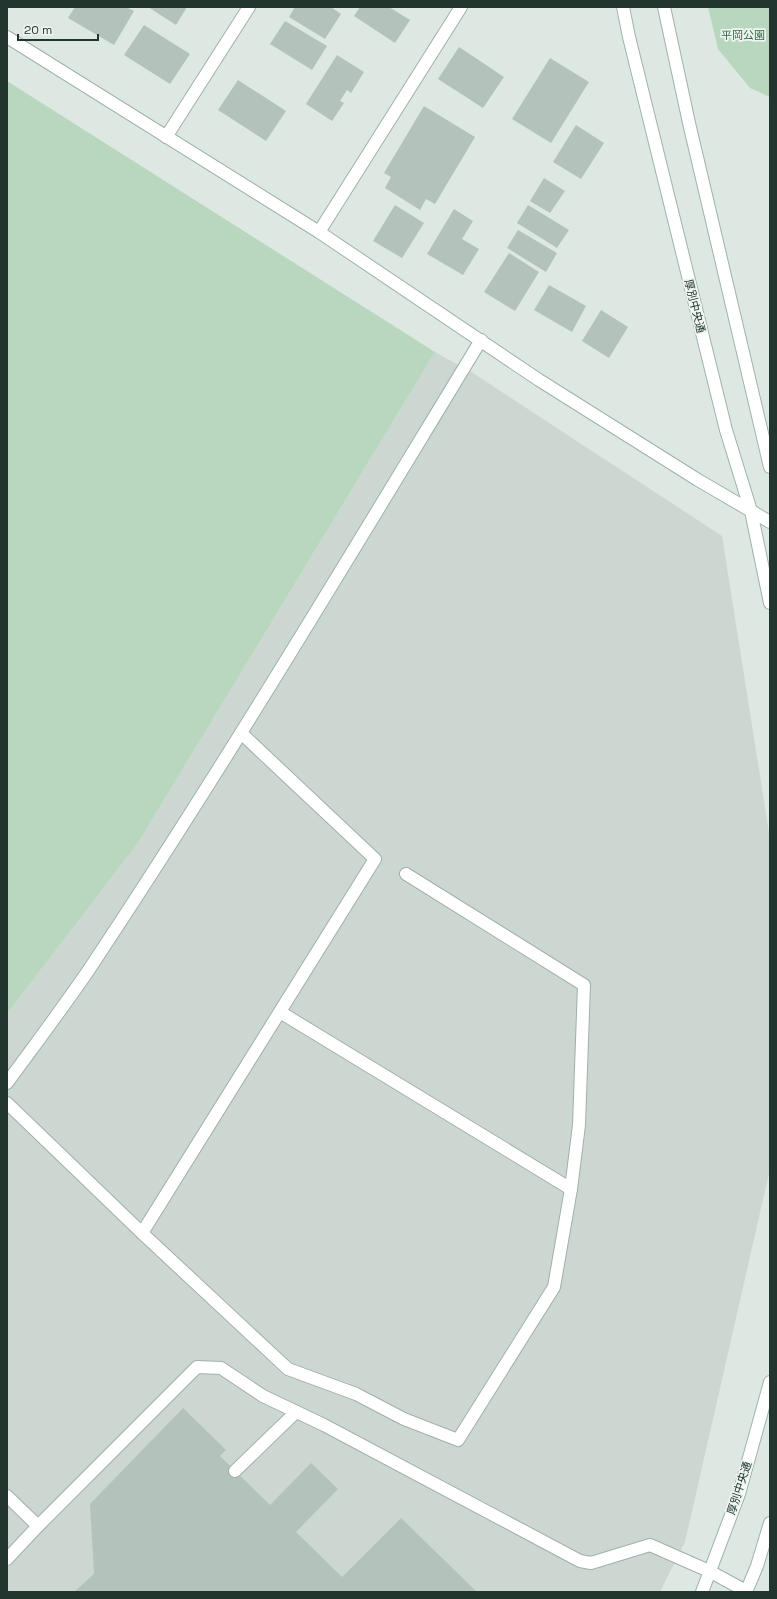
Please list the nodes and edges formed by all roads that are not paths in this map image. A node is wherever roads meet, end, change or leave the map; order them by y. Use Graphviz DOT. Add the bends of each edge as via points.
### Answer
graph roads {
  1 [pos="249,7"];
  2 [pos="461,7"];
  3 [pos="623,7"];
  4 [pos="664,7"];
  5 [pos="7,37"];
  6 [pos="166,137"];
  7 [pos="319,232"];
  8 [pos="481,340"];
  9 [pos="770,467"];
  10 [pos="751,511"];
  11 [pos="770,522"];
  12 [pos="770,603"];
  13 [pos="241,733"];
  14 [pos="406,874"];
  15 [pos="280,1012"];
  16 [pos="7,1083"];
  17 [pos="7,1103"];
  18 [pos="571,1190"];
  19 [pos="142,1233"];
  20 [pos="770,1382"];
  21 [pos="296,1412"];
  22 [pos="235,1471"];
  23 [pos="7,1496"];
  24 [pos="770,1523"];
  25 [pos="38,1526"];
  26 [pos="7,1559"];
  27 [pos="710,1571"];
  28 [pos="702,1592"];
  29 [pos="747,1592"];
  1 -- 6 [label="street"];
  2 -- 7 [label="street"];
  3 -- 10 [label="street, 厚別中央通" via="628,37 726,430"];
  4 -- 9 [label="street"];
  5 -- 6 [label="street"];
  6 -- 7 [label="street"];
  7 -- 8 [label="street"];
  8 -- 10 [label="street" via="545,384"];
  8 -- 13 [label="street"];
  10 -- 11 [label="street"];
  10 -- 12 [label="street, 厚別中央通"];
  13 -- 15 [label="street" via="375,859"];
  13 -- 16 [label="street" via="86,973"];
  14 -- 18 [label="street" via="584,985 579,1124"];
  15 -- 18 [label="street"];
  15 -- 19 [label="street"];
  17 -- 19 [label="street"];
  18 -- 19 [label="street" via="554,1287 458,1440 404,1419 356,1394 288,1369"];
  20 -- 27 [label="street, 厚別中央通" via="739,1494"];
  21 -- 22 [label="street"];
  21 -- 25 [label="street" via="264,1396 222,1368 197,1366"];
  21 -- 27 [label="street" via="580,1561 592,1563 650,1545"];
  23 -- 25 [label="street"];
  24 -- 29 [label="street"];
  25 -- 26 [label="street"];
  27 -- 28 [label="street, 厚別中央通"];
  27 -- 29 [label="street"];
}
